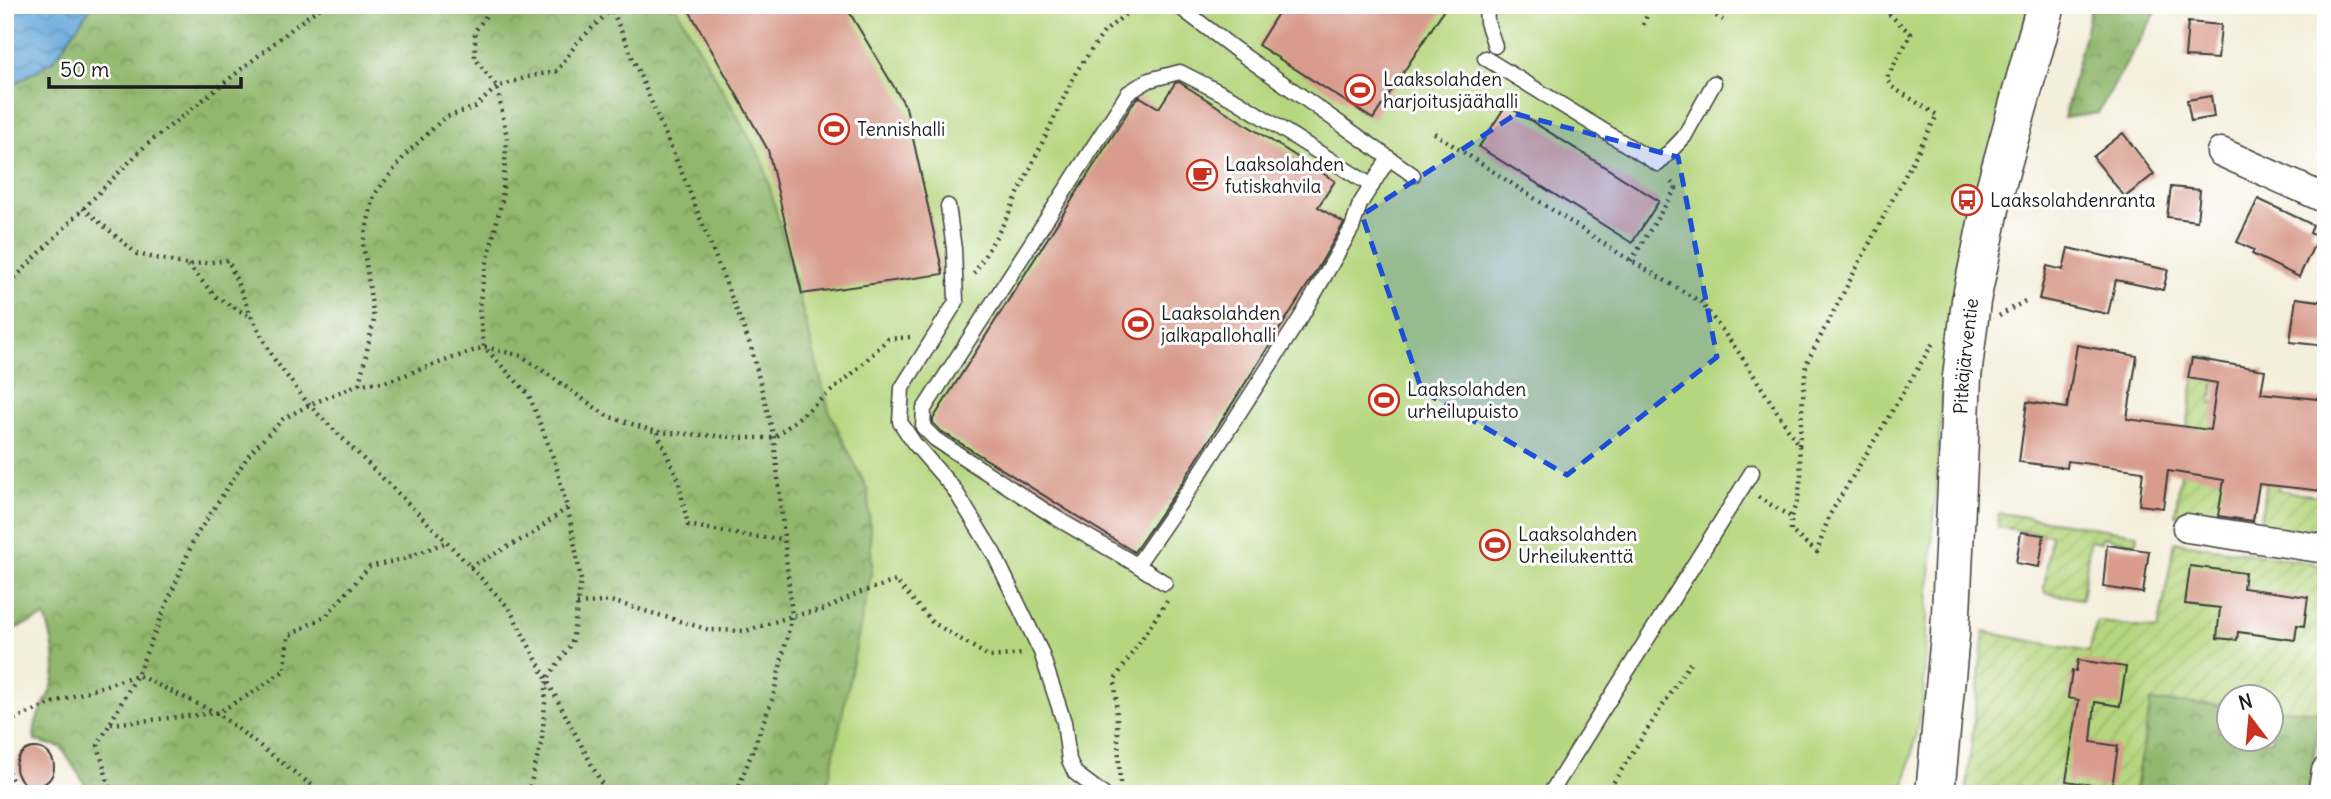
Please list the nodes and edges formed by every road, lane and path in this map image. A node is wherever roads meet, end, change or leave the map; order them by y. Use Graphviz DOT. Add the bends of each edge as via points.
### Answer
graph roads {
  1 [pos="326,5"];
  2 [pos="494,5"];
  3 [pos="1136,5"];
  4 [pos="1177,5"];
  5 [pos="1486,5"];
  6 [pos="1651,5"];
  7 [pos="1698,5"];
  8 [pos="1879,5"];
  9 [pos="2046,5"];
  10 [pos="611,7"];
  11 [pos="1723,20"];
  12 [pos="1643,25"];
  13 [pos="1495,46"];
  14 [pos="1485,58"];
  15 [pos="1714,83"];
  16 [pos="497,88"];
  17 [pos="1434,134"];
  18 [pos="2221,152"];
  19 [pos="1390,158"];
  20 [pos="1658,164"];
  21 [pos="1413,175"];
  22 [pos="1372,186"];
  23 [pos="2326,199"];
  24 [pos="948,206"];
  25 [pos="83,208"];
  26 [pos="1631,261"];
  27 [pos="188,265"];
  28 [pos="5,288"];
  29 [pos="2025,301"];
  30 [pos="956,302"];
  31 [pos="253,318"];
  32 [pos="1996,318"];
  33 [pos="937,335"];
  34 [pos="1934,341"];
  35 [pos="484,347"];
  36 [pos="359,384"];
  37 [pos="309,405"];
  38 [pos="657,432"];
  39 [pos="774,438"];
  40 [pos="1799,446"];
  41 [pos="1752,472"];
  42 [pos="1742,487"];
  43 [pos="567,508"];
  44 [pos="1791,517"];
  45 [pos="2187,528"];
  46 [pos="784,539"];
  47 [pos="447,542"];
  48 [pos="2326,549"];
  49 [pos="1137,565"];
  50 [pos="470,567"];
  51 [pos="1170,587"];
  52 [pos="577,604"];
  53 [pos="792,615"];
  54 [pos="1041,652"];
  55 [pos="1690,663"];
  56 [pos="137,675"];
  57 [pos="547,679"];
  58 [pos="217,713"];
  59 [pos="1941,716"];
  60 [pos="110,724"];
  61 [pos="5,743"];
  62 [pos="5,765"];
  63 [pos="2326,771"];
  64 [pos="47,794"];
  65 [pos="111,794"];
  66 [pos="323,794"];
  67 [pos="528,794"];
  68 [pos="607,794"];
  69 [pos="736,794"];
  70 [pos="1103,794"];
  71 [pos="1123,794"];
  72 [pos="1550,794"];
  73 [pos="1606,794"];
  74 [pos="1919,794"];
  75 [pos="1935,794"];
  76 [pos="2322,794"];
  1 -- 25 [label="path" via="145,146"];
  2 -- 16 [label="path" via="475,31 475,58"];
  3 -- 30 [label="path" via="1104,32 1076,72 1005,221"];
  4 -- 19 [label="lane"];
  5 -- 13 [label="lane"];
  6 -- 12 [label="path"];
  7 -- 11 [label="path"];
  8 -- 40 [label="path" via="1911,34 1886,78 1892,88 1937,116 1806,364"];
  9 -- 59 [label="main road, Pitkäjärventie" via="1991,204 1971,301"];
  10 -- 16 [label="path" via="557,71"];
  10 -- 39 [label="path" via="751,347"];
  14 -- 20 [label="lane"];
  15 -- 20 [label="lane" via="1684,137"];
  16 -- 35 [label="path" via="507,138 502,200 480,307"];
  16 -- 36 [label="path" via="475,107 444,118 407,153 374,195 363,243 374,320"];
  17 -- 26 [label="path"];
  18 -- 23 [label="street"];
  19 -- 21 [label="lane"];
  19 -- 22 [label="lane"];
  20 -- 26 [label="path" via="1676,188"];
  22 -- 49 [label="lane" via="1301,317"];
  22 -- 49 [label="lane" via="1237,100 1180,72 1149,80 1128,93 924,409 923,427 935,439"];
  24 -- 30 [label="lane"];
  25 -- 27 [label="path" via="136,254"];
  25 -- 28 [label="path"];
  26 -- 40 [label="path" via="1701,302"];
  27 -- 31 [label="path" via="215,296"];
  27 -- 31 [label="path" via="228,260"];
  29 -- 32 [label="path"];
  30 -- 33 [label="lane"];
  31 -- 37 [label="path" via="274,359"];
  33 -- 39 [label="path" via="888,339"];
  33 -- 54 [label="lane" via="902,388 900,422 954,489 994,554"];
  34 -- 44 [label="path" via="1829,516 1816,552 1791,531"];
  35 -- 36 [label="path" via="385,382"];
  35 -- 38 [label="path" via="522,356 607,416"];
  35 -- 43 [label="path" via="529,395"];
  36 -- 37 [label="path"];
  37 -- 47 [label="path"];
  37 -- 56 [label="path" via="283,419 250,453 194,538"];
  38 -- 39 [label="path"];
  38 -- 46 [label="path" via="678,479 688,525"];
  39 -- 46 [label="path"];
  40 -- 44 [label="path" via="1801,475"];
  41 -- 42 [label="lane"];
  42 -- 44 [label="path"];
  42 -- 72 [label="lane"];
  43 -- 50 [label="path" via="532,534"];
  43 -- 52 [label="path" via="581,580"];
  45 -- 48 [label="street"];
  46 -- 53 [label="path"];
  47 -- 50 [label="path"];
  47 -- 58 [label="path" via="369,567 327,615 288,636 285,670"];
  49 -- 51 [label="lane"];
  50 -- 57 [label="path" via="509,608"];
  51 -- 71 [label="path" via="1115,679"];
  52 -- 53 [label="path" via="611,601 710,630 746,631"];
  52 -- 57 [label="path" via="572,643"];
  53 -- 54 [label="path" via="825,609 896,581 932,622 990,657"];
  53 -- 69 [label="path" via="773,697"];
  54 -- 70 [label="lane" via="1064,722 1069,760 1075,773"];
  55 -- 73 [label="path"];
  56 -- 58 [label="path"];
  56 -- 60 [label="path"];
  56 -- 61 [label="path" via="8,722"];
  57 -- 67 [label="path" via="542,740"];
  57 -- 68 [label="path"];
  58 -- 60 [label="path"];
  58 -- 66 [label="path"];
  59 -- 74 [label="main road, Pitkäjärventie"];
  59 -- 75 [label="main road, Pitkäjärventie"];
  60 -- 65 [label="path" via="98,745"];
  62 -- 64 [label="path" via="15,787"];
  63 -- 76 [label="street"];
}
